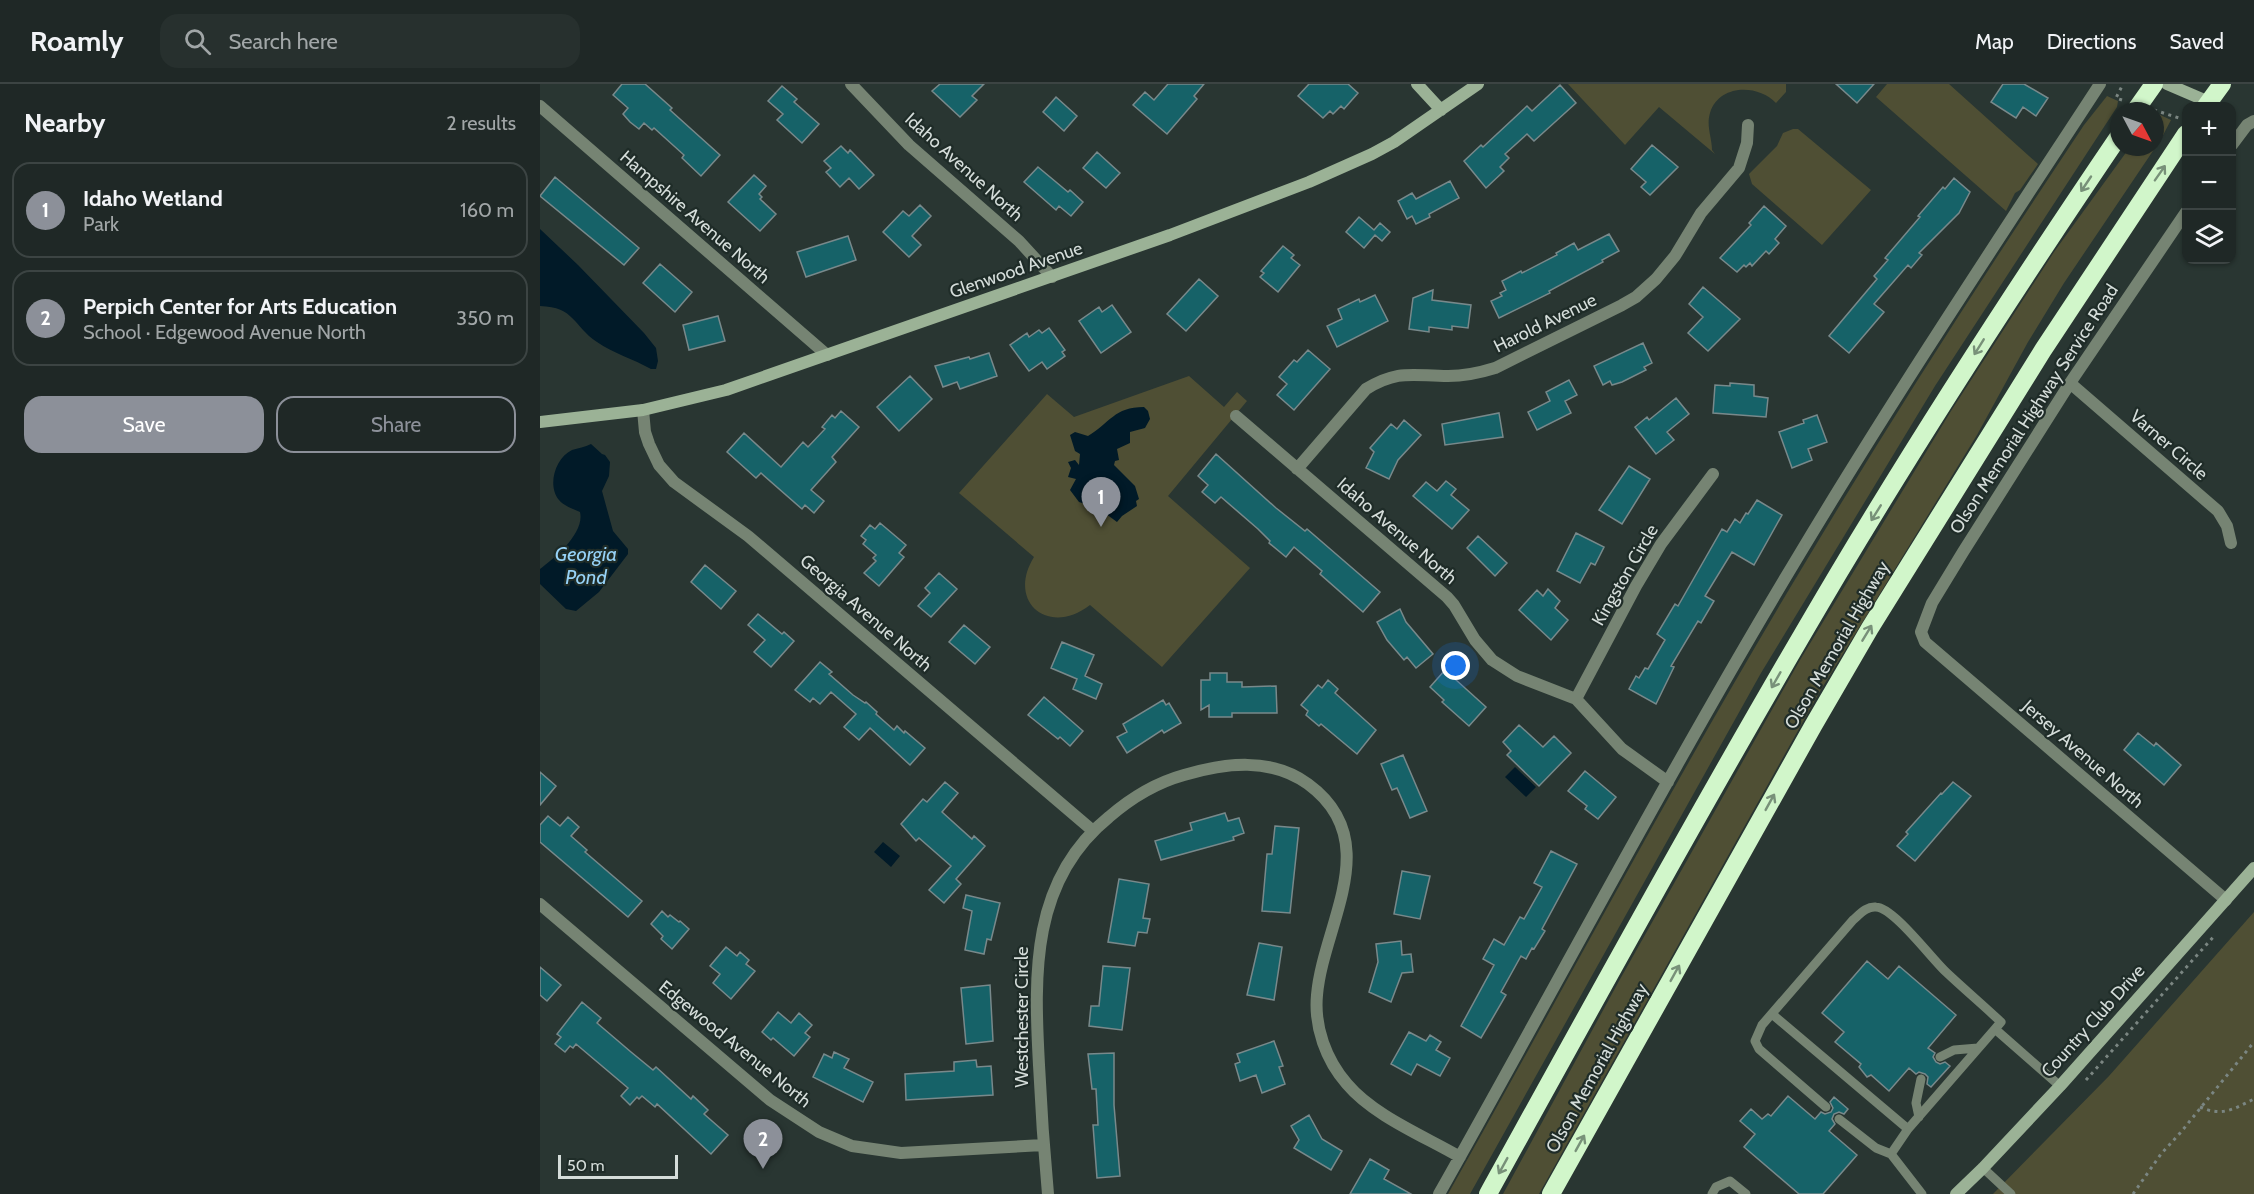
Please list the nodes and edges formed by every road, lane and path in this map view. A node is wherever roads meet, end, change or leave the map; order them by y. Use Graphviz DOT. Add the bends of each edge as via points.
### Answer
graph roads {
  1 [pos="851,84"];
  2 [pos="1417,84"];
  3 [pos="1478,84"];
  4 [pos="2100,84"];
  5 [pos="2123,84"];
  6 [pos="2154,84"];
  7 [pos="2167,84"];
  8 [pos="2222,84"];
  9 [pos="2116,98"];
  10 [pos="2142,102"];
  11 [pos="2204,102"];
  12 [pos="2209,102"];
  13 [pos="540,106"];
  14 [pos="1441,110"];
  15 [pos="2253,121"];
  16 [pos="1748,125"];
  17 [pos="2236,141"];
  18 [pos="2182,142"];
  19 [pos="2110,149"];
  20 [pos="2182,219"];
  21 [pos="1052,277"];
  22 [pos="827,356"];
  23 [pos="2070,383"];
  24 [pos="643,410"];
  25 [pos="1236,416"];
  26 [pos="540,422"];
  27 [pos="1298,468"];
  28 [pos="1713,474"];
  29 [pos="2230,543"];
  30 [pos="1921,632"];
  31 [pos="1576,699"];
  32 [pos="1668,782"];
  33 [pos="1092,830"];
  34 [pos="2254,868"];
  35 [pos="2226,900"];
  36 [pos="540,904"];
  37 [pos="1772,1014"];
  38 [pos="1995,1029"];
  39 [pos="2254,1042"];
  40 [pos="1978,1048"];
  41 [pos="1940,1057"];
  42 [pos="1921,1079"];
  43 [pos="2060,1086"];
  44 [pos="2254,1099"];
  45 [pos="1826,1107"];
  46 [pos="2200,1107"];
  47 [pos="1919,1117"];
  48 [pos="1839,1119"];
  49 [pos="1908,1129"];
  50 [pos="1043,1145"];
  51 [pos="1891,1154"];
  52 [pos="1460,1157"];
  53 [pos="1983,1168"];
  54 [pos="1048,1194"];
  55 [pos="1439,1194"];
  56 [pos="1488,1194"];
  57 [pos="1551,1194"];
  58 [pos="1712,1194"];
  59 [pos="1746,1194"];
  60 [pos="1922,1194"];
  61 [pos="1956,1194"];
  62 [pos="2011,1194"];
  63 [pos="2133,1194"];
  1 -- 21 [label="street, Idaho Avenue North" via="909,145 1019,242"];
  2 -- 14 [label="street"];
  3 -- 14 [label="street, Glenwood Avenue"];
  4 -- 32 [label="street" via="1910,375"];
  5 -- 9 [label="path"];
  6 -- 10 [label="highway"];
  7 -- 11 [label="street"];
  8 -- 12 [label="highway"];
  13 -- 22 [label="street, Hampshire Avenue North"];
  14 -- 21 [label="street, Glenwood Avenue" via="1394,142 1350,165"];
  15 -- 17 [label="street"];
  16 -- 27 [label="street, Harold Avenue" via="1748,144 1732,178 1701,213 1665,269 1636,297 1477,374 1399,375 1376,383"];
  57 -- 18 [label="highway, Olson Memorial Highway, one-way" via="1881,610 2043,350"];
  19 -- 56 [label="highway, Olson Memorial Highway, one-way" via="1994,323 1840,570"];
  20 -- 23 [label="street, Olson Memorial Highway Service Road"];
  21 -- 22 [label="street, Glenwood Avenue"];
  22 -- 24 [label="street, Glenwood Avenue" via="726,390"];
  23 -- 29 [label="street, Varner Circle" via="2218,511 2227,526"];
  23 -- 30 [label="street, Olson Memorial Highway Service Road" via="1932,603"];
  24 -- 26 [label="street, Glenwood Avenue"];
  24 -- 33 [label="street, Georgia Avenue North" via="649,444 674,482 756,543"];
  25 -- 27 [label="street, Idaho Avenue North"];
  27 -- 31 [label="street, Idaho Avenue North" via="1447,597 1492,660 1516,676"];
  28 -- 31 [label="street, Kingston Circle" via="1661,544"];
  30 -- 35 [label="street, Jersey Avenue North" via="1925,642"];
  31 -- 32 [label="street, Idaho Avenue North" via="1622,750"];
  32 -- 52 [label="street"];
  33 -- 50 [label="street, Westchester Circle" via="1054,888 1038,949 1037,1033"];
  33 -- 52 [label="street, Westchester Circle" via="1141,793 1208,768 1271,767 1295,776 1319,793 1335,815 1347,853 1343,895 1317,995 1318,1023 1326,1051 1343,1080 1368,1104"];
  34 -- 35 [label="street, Country Club Drive"];
  35 -- 43 [label="street, Country Club Drive"];
  36 -- 50 [label="street, Edgewood Avenue North" via="770,1100 819,1132 852,1146 901,1153"];
  37 -- 38 [label="lane" via="1853,920 1874,906 1894,916 1945,971 2001,1022"];
  37 -- 45 [label="lane" via="1757,1033 1759,1049"];
  37 -- 49 [label="lane"];
  38 -- 40 [label="lane"];
  38 -- 43 [label="lane"];
  39 -- 46 [label="path"];
  40 -- 41 [label="lane" via="1954,1050"];
  40 -- 47 [label="lane"];
  42 -- 47 [label="lane" via="1916,1103"];
  43 -- 53 [label="street, Country Club Drive"];
  44 -- 46 [label="path" via="2222,1113"];
  46 -- 63 [label="path"];
  47 -- 49 [label="lane"];
  48 -- 51 [label="lane" via="1876,1148"];
  49 -- 51 [label="lane"];
  50 -- 54 [label="street, Westchester Circle"];
  51 -- 60 [label="lane"];
  52 -- 55 [label="street"];
  53 -- 61 [label="street, Country Club Drive"];
  53 -- 62 [label="lane"];
  58 -- 59 [label="lane" via="1716,1187 1730,1181"];
}
